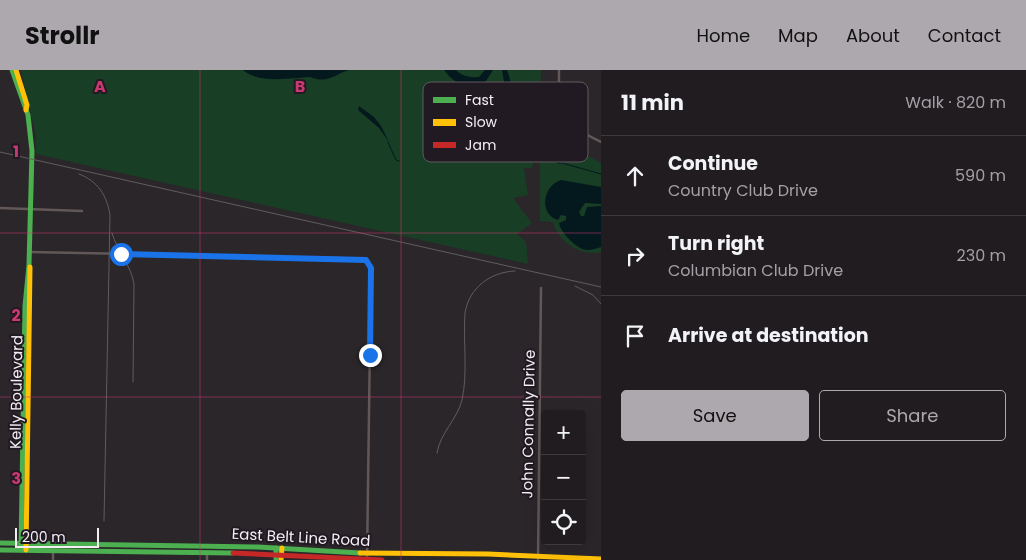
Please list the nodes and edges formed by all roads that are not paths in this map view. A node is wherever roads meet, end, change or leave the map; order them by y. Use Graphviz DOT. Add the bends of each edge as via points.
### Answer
graph roads {
  1 [pos="12,70"];
  2 [pos="16,70"];
  3 [pos="26,110"];
  4 [pos="588,135"];
  5 [pos="601,142"];
  6 [pos="0,208"];
  7 [pos="31,208"];
  8 [pos="82,211"];
  9 [pos="30,252"];
  10 [pos="541,288"];
  11 [pos="0,543"];
  12 [pos="23,543"];
  13 [pos="114,544"];
  14 [pos="206,546"];
  15 [pos="279,548"];
  16 [pos="0,550"];
  17 [pos="23,550"];
  18 [pos="53,550"];
  19 [pos="113,551"];
  20 [pos="206,552"];
  21 [pos="367,553"];
  22 [pos="451,557"];
  23 [pos="278,558"];
  24 [pos="538,558"];
  25 [pos="575,559"];
  26 [pos="601,559"];
  27 [pos="53,560"];
  28 [pos="207,560"];
  29 [pos="367,560"];
  30 [pos="382,560"];
  1 -- 3 [label="main road, Kelly Boulevard"];
  2 -- 3 [label="main road, Kelly Boulevard"];
  3 -- 7 [label="main road, Kelly Boulevard" via="32,141"];
  4 -- 5 [label="street"];
  6 -- 7 [label="street"];
  7 -- 8 [label="street"];
  7 -- 9 [label="main road, Kelly Boulevard"];
  9 -- 12 [label="main road, Kelly Boulevard"];
  9 -- 21 [label="street" via="339,258 368,262 371,268"];
  10 -- 24 [label="street, John Connally Drive"];
  11 -- 12 [label="main road, East Belt Line Road"];
  12 -- 13 [label="main road, East Belt Line Road"];
  12 -- 17 [label="main road, Kelly Boulevard"];
  13 -- 14 [label="main road, East Belt Line Road"];
  13 -- 19 [label="main road"];
  14 -- 15 [label="main road, East Belt Line Road"];
  14 -- 20 [label="street"];
  15 -- 21 [label="main road, East Belt Line Road"];
  15 -- 23 [label="main road"];
  16 -- 17 [label="main road, East Belt Line Road"];
  17 -- 18 [label="main road, East Belt Line Road"];
  18 -- 19 [label="main road, East Belt Line Road"];
  18 -- 27 [label="street"];
  19 -- 20 [label="main road, East Belt Line Road"];
  20 -- 23 [label="main road, East Belt Line Road"];
  20 -- 28 [label="street"];
  21 -- 22 [label="main road, East Belt Line Road"];
  21 -- 29 [label="street"];
  22 -- 24 [label="main road, East Belt Line Road"];
  23 -- 29 [label="main road, East Belt Line Road"];
  24 -- 25 [label="main road, East Belt Line Road"];
  25 -- 26 [label="main road, East Belt Line Road"];
  29 -- 30 [label="main road, East Belt Line Road"];
}
